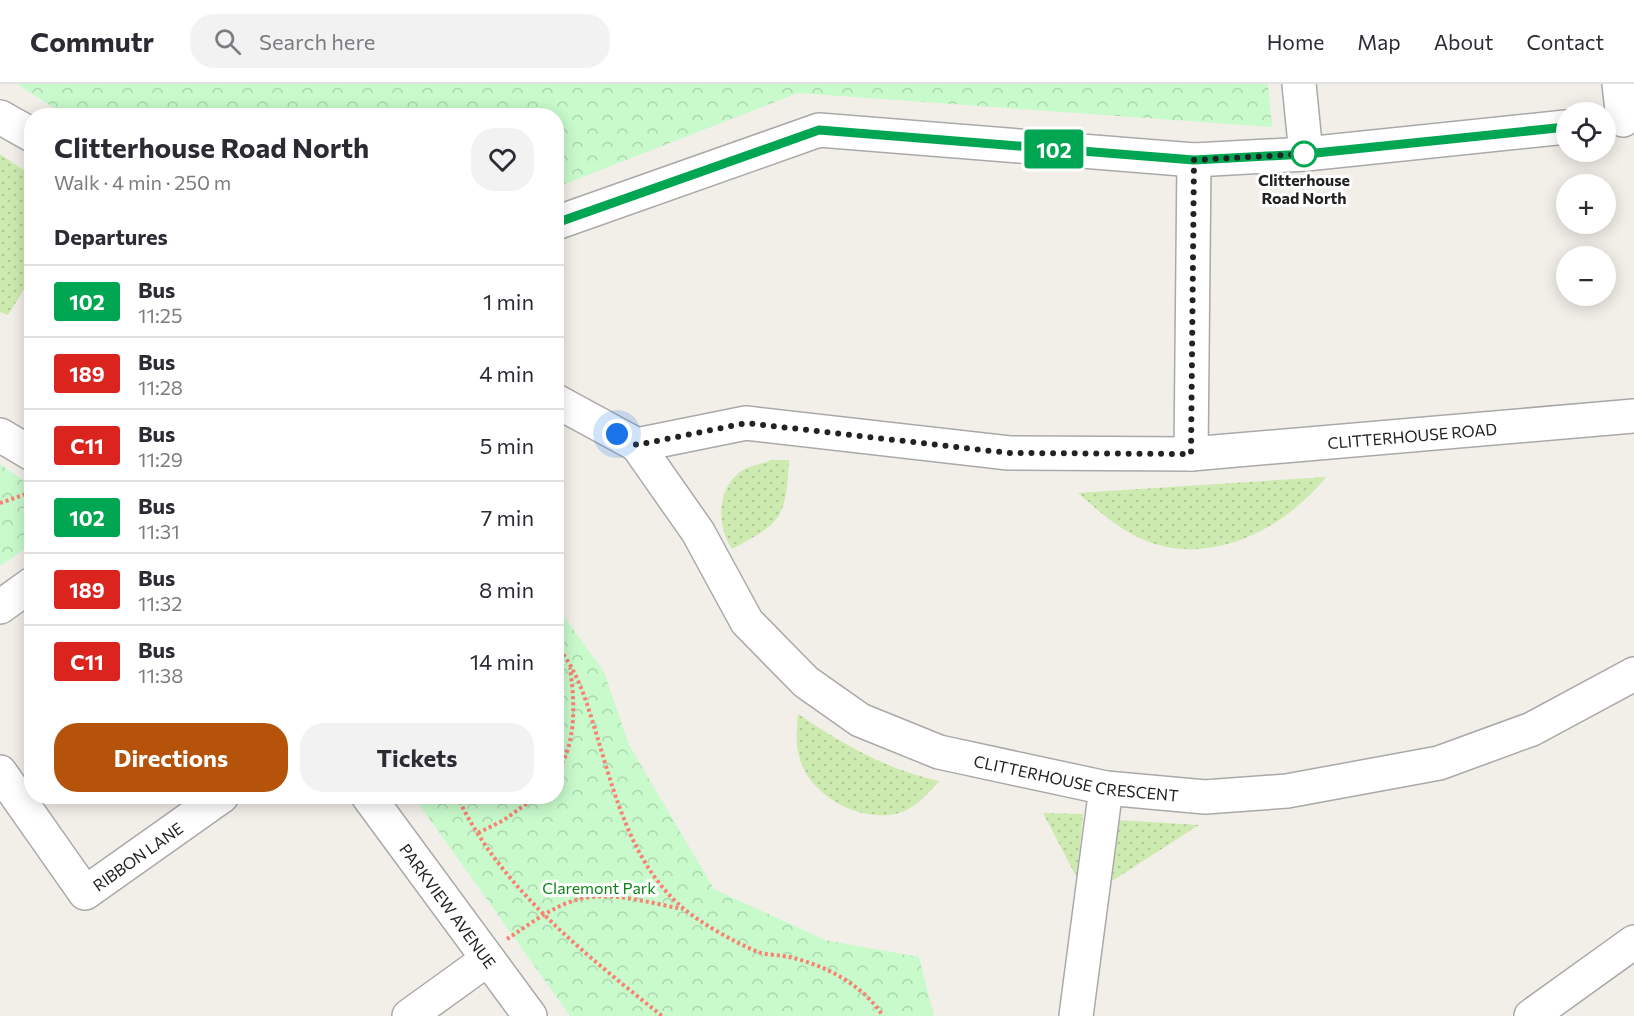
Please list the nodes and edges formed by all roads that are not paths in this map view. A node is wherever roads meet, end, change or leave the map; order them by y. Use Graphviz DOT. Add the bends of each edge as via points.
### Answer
graph roads {
  1 [pos="1299,84"];
  2 [pos="1619,84"];
  3 [pos="0,117"];
  4 [pos="1621,120"];
  5 [pos="1556,128"];
  6 [pos="24,130"];
  7 [pos="1306,154"];
  8 [pos="1194,160"];
  9 [pos="564,220"];
  10 [pos="564,405"];
  11 [pos="1634,416"];
  12 [pos="0,435"];
  13 [pos="637,445"];
  14 [pos="24,449"];
  15 [pos="1191,454"];
  16 [pos="24,590"];
  17 [pos="0,607"];
  18 [pos="1634,674"];
  19 [pos="0,772"];
  20 [pos="1106,788"];
  21 [pos="211,804"];
  22 [pos="375,804"];
  23 [pos="1634,942"];
  24 [pos="496,950"];
  25 [pos="409,1016"];
  26 [pos="530,1016"];
  27 [pos="1076,1016"];
  28 [pos="1531,1016"];
  1 -- 7 [label="street"];
  2 -- 4 [label="street"];
  3 -- 6 [label="street"];
  5 -- 7 [label="street"];
  7 -- 8 [label="street"];
  8 -- 9 [label="street" via="819,130"];
  8 -- 15 [label="street"];
  10 -- 13 [label="street"];
  11 -- 15 [label="street, CLITTERHOUSE ROAD"];
  12 -- 14 [label="street"];
  13 -- 15 [label="street, CLITTERHOUSE ROAD" via="746,423 1009,453"];
  13 -- 20 [label="street, CLITTERHOUSE CRESCENT" via="698,532 747,622 806,682 860,720 939,752"];
  16 -- 17 [label="street"];
  18 -- 20 [label="street, CLITTERHOUSE CRESCENT" via="1532,729 1439,764 1276,792 1205,797"];
  19 -- 21 [label="street, RIBBON LANE" via="85,893"];
  20 -- 27 [label="street"];
  22 -- 24 [label="street, PARKVIEW AVENUE"];
  23 -- 28 [label="street"];
  24 -- 25 [label="street"];
  24 -- 26 [label="street, PARKVIEW AVENUE"];
}
